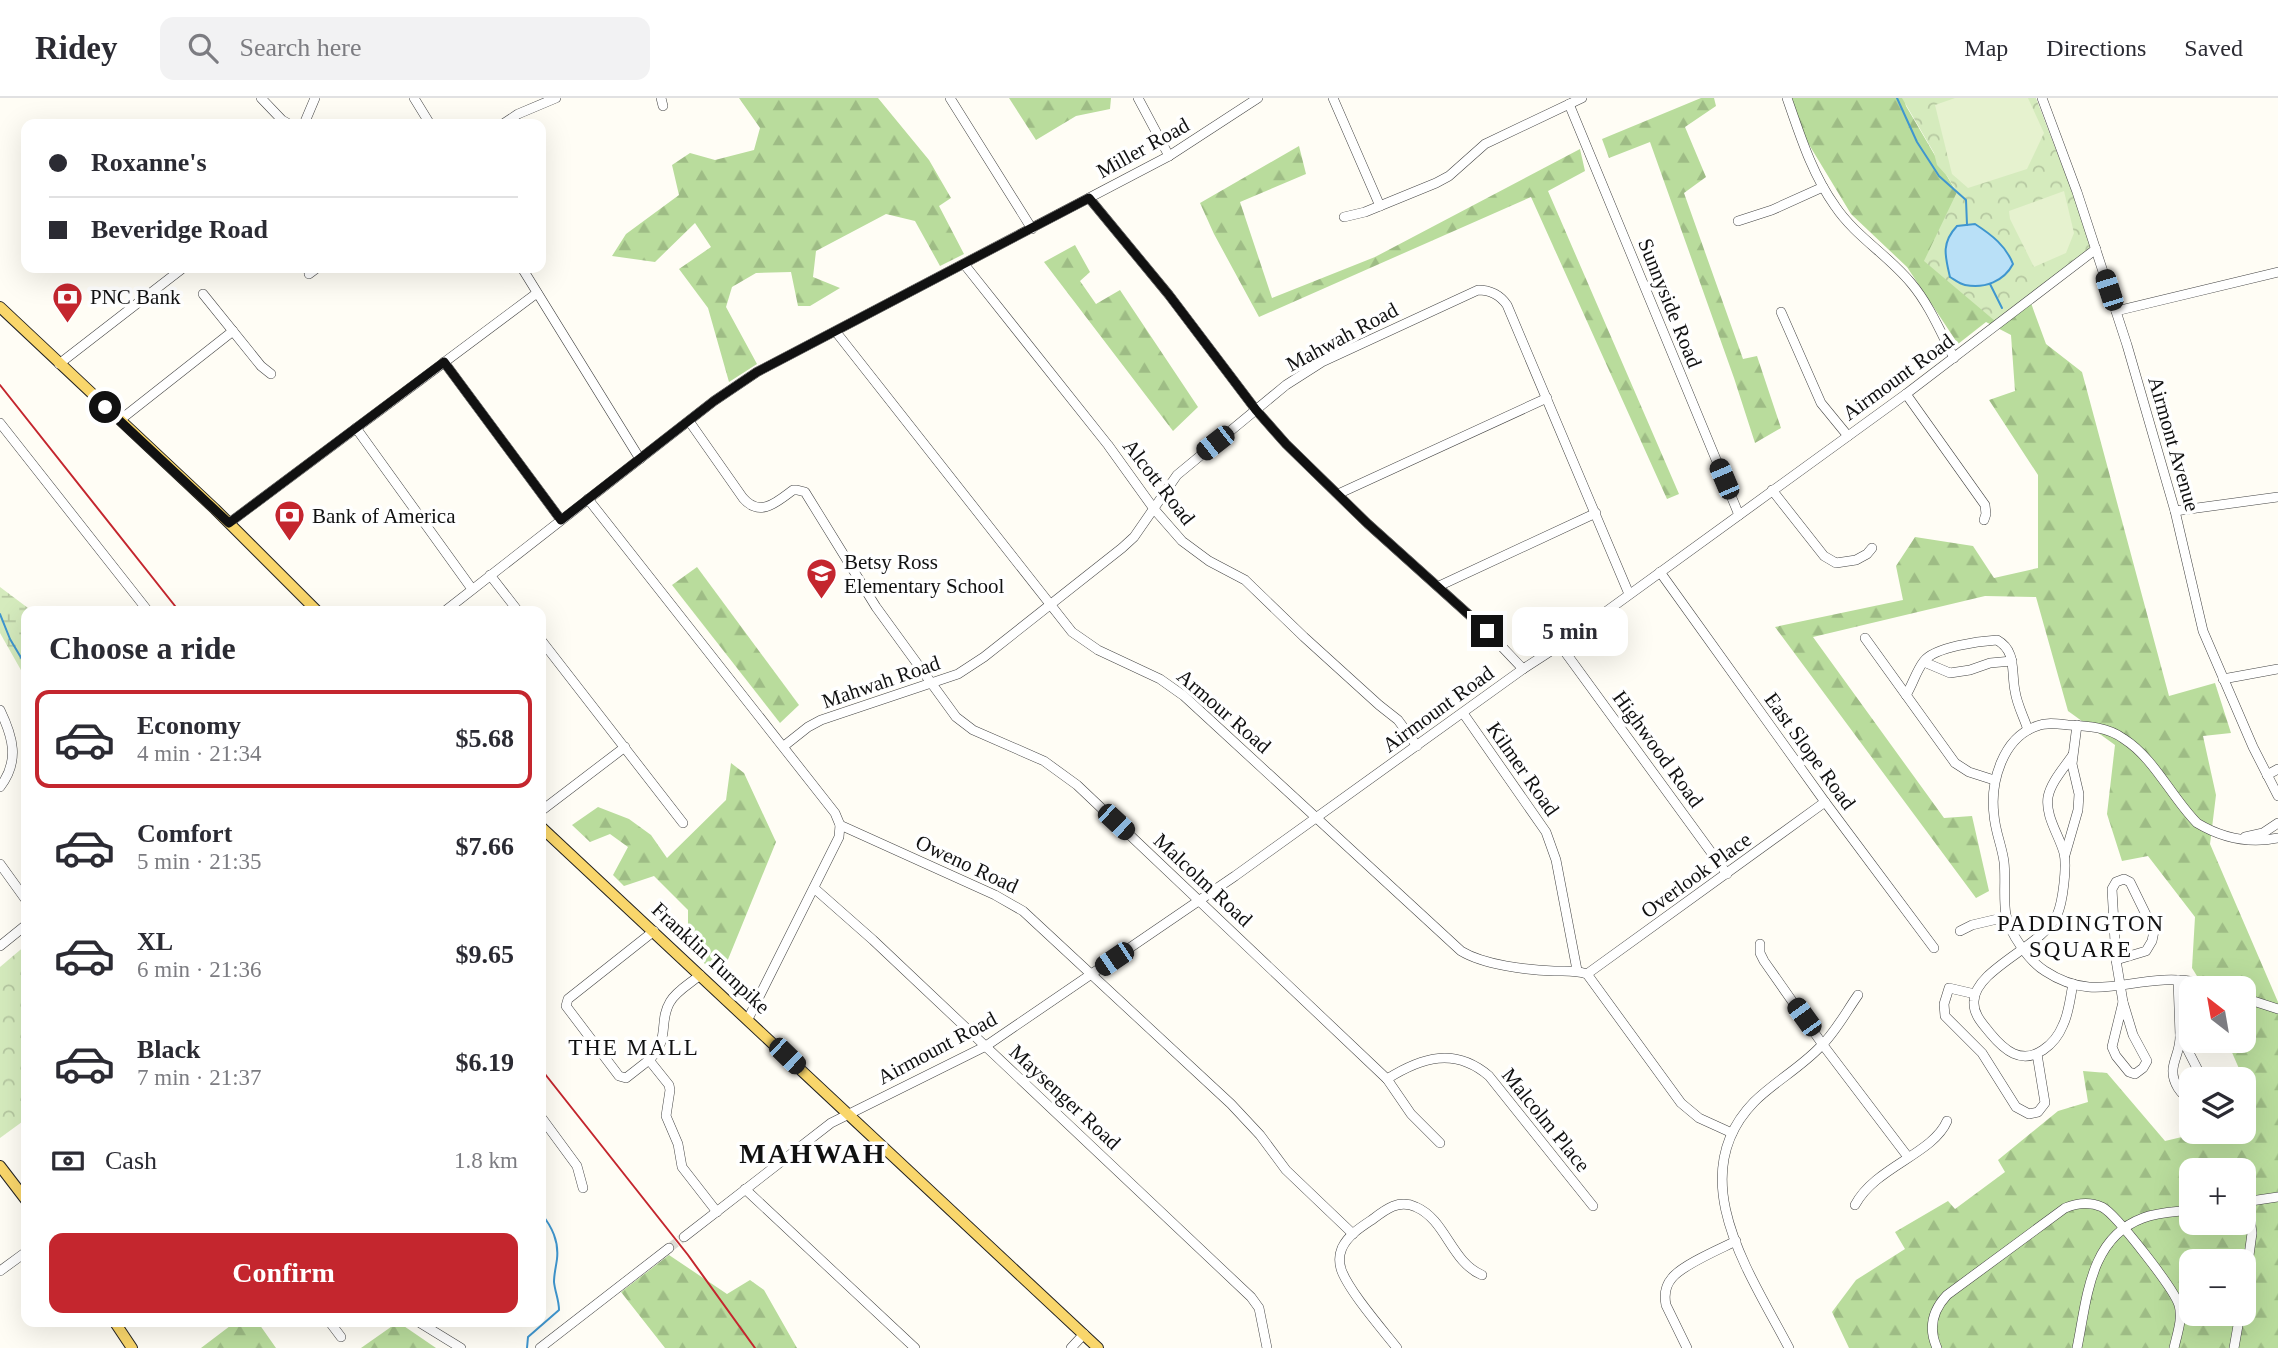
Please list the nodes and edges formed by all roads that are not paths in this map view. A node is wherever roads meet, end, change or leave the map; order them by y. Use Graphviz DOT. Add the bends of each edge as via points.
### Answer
graph roads {
  1 [pos="261,98"];
  2 [pos="315,98"];
  3 [pos="414,98"];
  4 [pos="556,98"];
  5 [pos="950,98"];
  6 [pos="1138,98"];
  7 [pos="1258,98"];
  8 [pos="1333,98"];
  9 [pos="1582,98"];
  10 [pos="1787,98"];
  11 [pos="2042,98"];
  12 [pos="1569,104"];
  13 [pos="281,119"];
  14 [pos="306,119"];
  15 [pos="427,119"];
  16 [pos="510,119"];
  17 [pos="1170,156"];
  18 [pos="1823,187"];
  19 [pos="1089,198"];
  20 [pos="1380,206"];
  21 [pos="1344,217"];
  22 [pos="1738,221"];
  23 [pos="1032,229"];
  24 [pos="2096,249"];
  25 [pos="964,264"];
  26 [pos="2278,272"];
  27 [pos="177,273"];
  28 [pos="525,273"];
  29 [pos="203,293"];
  30 [pos="537,293"];
  31 [pos="0,307"];
  32 [pos="2116,311"];
  33 [pos="1781,312"];
  34 [pos="233,331"];
  35 [pos="836,332"];
  36 [pos="1954,358"];
  37 [pos="444,362"];
  38 [pos="59,364"];
  39 [pos="271,374"];
  40 [pos="1906,394"];
  41 [pos="1547,398"];
  42 [pos="1256,410"];
  43 [pos="120,420"];
  44 [pos="689,421"];
  45 [pos="0,423"];
  46 [pos="356,428"];
  47 [pos="1848,436"];
  48 [pos="640,459"];
  49 [pos="1772,490"];
  50 [pos="1338,495"];
  51 [pos="2278,497"];
  52 [pos="588,499"];
  53 [pos="1154,509"];
  54 [pos="2175,511"];
  55 [pos="1596,513"];
  56 [pos="1739,515"];
  57 [pos="561,520"];
  58 [pos="1984,520"];
  59 [pos="229,523"];
  60 [pos="1872,548"];
  61 [pos="1660,572"];
  62 [pos="490,575"];
  63 [pos="1439,586"];
  64 [pos="472,589"];
  65 [pos="1629,594"];
  66 [pos="1050,604"];
  67 [pos="144,606"];
  68 [pos="312,606"];
  69 [pos="451,606"];
  70 [pos="514,606"];
  71 [pos="1865,638"];
  72 [pos="1560,645"];
  73 [pos="546,646"];
  74 [pos="2012,661"];
  75 [pos="1924,662"];
  76 [pos="1523,669"];
  77 [pos="2278,670"];
  78 [pos="2223,679"];
  79 [pos="932,685"];
  80 [pos="1906,695"];
  81 [pos="0,710"];
  82 [pos="1463,713"];
  83 [pos="2077,725"];
  84 [pos="2028,730"];
  85 [pos="784,746"];
  86 [pos="1417,746"];
  87 [pos="625,747"];
  88 [pos="2072,756"];
  89 [pos="2278,769"];
  90 [pos="2267,775"];
  91 [pos="1994,780"];
  92 [pos="0,787"];
  93 [pos="2278,796"];
  94 [pos="1825,802"];
  95 [pos="546,807"];
  96 [pos="1317,818"];
  97 [pos="683,823"];
  98 [pos="2278,823"];
  99 [pos="840,825"];
  100 [pos="546,832"];
  101 [pos="2278,838"];
  102 [pos="2239,839"];
  103 [pos="2065,855"];
  104 [pos="0,864"];
  105 [pos="1727,874"];
  106 [pos="814,888"];
  107 [pos="21,893"];
  108 [pos="1199,901"];
  109 [pos="2006,917"];
  110 [pos="21,929"];
  111 [pos="654,931"];
  112 [pos="1960,931"];
  113 [pos="1760,944"];
  114 [pos="0,946"];
  115 [pos="1934,948"];
  116 [pos="2024,948"];
  117 [pos="2116,960"];
  118 [pos="1577,970"];
  119 [pos="1092,974"];
  120 [pos="1587,974"];
  121 [pos="700,975"];
  122 [pos="2178,980"];
  123 [pos="2073,984"];
  124 [pos="2121,986"];
  125 [pos="1975,994"];
  126 [pos="1858,995"];
  127 [pos="2123,1002"];
  128 [pos="2256,1002"];
  129 [pos="2179,1008"];
  130 [pos="2278,1009"];
  131 [pos="748,1019"];
  132 [pos="1999,1044"];
  133 [pos="1823,1045"];
  134 [pos="986,1046"];
  135 [pos="2179,1049"];
  136 [pos="2037,1054"];
  137 [pos="1984,1056"];
  138 [pos="649,1059"];
  139 [pos="1387,1079"];
  140 [pos="2179,1090"];
  141 [pos="848,1113"];
  142 [pos="1947,1121"];
  143 [pos="546,1124"];
  144 [pos="1732,1133"];
  145 [pos="1440,1143"];
  146 [pos="1908,1157"];
  147 [pos="0,1166"];
  148 [pos="583,1188"];
  149 [pos="746,1189"];
  150 [pos="21,1193"];
  151 [pos="2278,1197"];
  152 [pos="2256,1200"];
  153 [pos="1854,1205"];
  154 [pos="1593,1206"];
  155 [pos="717,1212"];
  156 [pos="2179,1212"];
  157 [pos="2124,1227"];
  158 [pos="1353,1234"];
  159 [pos="684,1237"];
  160 [pos="1736,1241"];
  161 [pos="669,1248"];
  162 [pos="21,1256"];
  163 [pos="0,1271"];
  164 [pos="1482,1275"];
  165 [pos="2238,1326"];
  166 [pos="118,1327"];
  167 [pos="334,1327"];
  168 [pos="427,1327"];
  169 [pos="1084,1334"];
  170 [pos="341,1336"];
  171 [pos="132,1348"];
  172 [pos="461,1348"];
  173 [pos="540,1348"];
  174 [pos="915,1348"];
  175 [pos="1071,1348"];
  176 [pos="1098,1348"];
  177 [pos="1267,1348"];
  178 [pos="1397,1348"];
  179 [pos="1687,1348"];
  180 [pos="1788,1348"];
  181 [pos="1937,1348"];
  182 [pos="2077,1348"];
  183 [pos="2174,1348"];
  184 [pos="2234,1348"];
  1 -- 13 [label="street"];
  2 -- 14 [label="street"];
  3 -- 15 [label="street"];
  4 -- 16 [label="street"];
  5 -- 23 [label="street"];
  6 -- 17 [label="street"];
  7 -- 17 [label="street, Miller Road"];
  8 -- 20 [label="street"];
  9 -- 12 [label="street"];
  10 -- 18 [label="street"];
  11 -- 24 [label="street, Airmont Avenue"];
  12 -- 20 [label="street" via="1485,144 1436,183"];
  12 -- 56 [label="street, Sunnyside Road"];
  17 -- 19 [label="street, Miller Road"];
  18 -- 22 [label="street"];
  18 -- 36 [label="street" via="1837,210 1913,285"];
  19 -- 23 [label="street, Miller Road"];
  19 -- 42 [label="street"];
  20 -- 21 [label="street"];
  23 -- 25 [label="street, Miller Road"];
  24 -- 32 [label="street, Airmont Avenue"];
  24 -- 36 [label="street, Airmount Road"];
  25 -- 35 [label="street, Miller Road"];
  25 -- 53 [label="street, Alcott Road"];
  26 -- 32 [label="street"];
  27 -- 38 [label="street"];
  28 -- 30 [label="street"];
  29 -- 34 [label="street"];
  30 -- 37 [label="street"];
  30 -- 48 [label="street"];
  31 -- 38 [label="main road"];
  32 -- 54 [label="street, Airmont Avenue"];
  33 -- 47 [label="street" via="1821,403"];
  34 -- 39 [label="street"];
  34 -- 43 [label="street"];
  35 -- 44 [label="street, Miller Road" via="757,372"];
  35 -- 66 [label="street, Armour Road"];
  36 -- 40 [label="street, Airmount Road"];
  37 -- 46 [label="street"];
  37 -- 57 [label="street"];
  38 -- 43 [label="main road"];
  40 -- 47 [label="street, Airmount Road"];
  40 -- 58 [label="street" via="1985,506"];
  41 -- 42 [label="street, Mahwah Road" via="1507,305 1499,295 1478,290 1322,362"];
  41 -- 50 [label="street"];
  41 -- 55 [label="street, Mahwah Road"];
  42 -- 50 [label="street"];
  42 -- 53 [label="street, Mahwah Road" via="1177,475"];
  43 -- 59 [label="main road"];
  44 -- 48 [label="street, Miller Road"];
  44 -- 79 [label="street, Malcolm Road" via="743,498 754,506 772,506 797,489 805,492 863,588"];
  45 -- 67 [label="street"];
  46 -- 59 [label="street"];
  46 -- 64 [label="street"];
  47 -- 49 [label="street, Airmount Road"];
  48 -- 52 [label="street, Miller Road"];
  49 -- 56 [label="street, Airmount Road"];
  49 -- 60 [label="street" via="1824,556 1836,564 1856,560"];
  50 -- 63 [label="street"];
  51 -- 54 [label="street"];
  52 -- 57 [label="street, Miller Road"];
  52 -- 85 [label="street"];
  53 -- 66 [label="street, Mahwah Road" via="1135,537"];
  53 -- 86 [label="street, Alcott Road" via="1195,552 1245,580 1391,713"];
  54 -- 78 [label="street, Airmont Avenue" via="2203,631"];
  55 -- 63 [label="street"];
  55 -- 65 [label="street, Mahwah Road"];
  56 -- 61 [label="street, Airmount Road"];
  57 -- 62 [label="street, Miller Road"];
  59 -- 68 [label="main road"];
  61 -- 65 [label="street, Airmount Road"];
  61 -- 94 [label="street, East Slope Road"];
  62 -- 64 [label="street, Miller Road"];
  62 -- 70 [label="street"];
  63 -- 76 [label="street"];
  64 -- 69 [label="street, Miller Road"];
  65 -- 72 [label="street, Airmount Road"];
  66 -- 79 [label="street, Mahwah Road" via="971,667"];
  66 -- 96 [label="street, Armour Road" via="1081,640 1184,696"];
  71 -- 80 [label="street"];
  72 -- 76 [label="street, Airmount Road"];
  72 -- 105 [label="street, Highwood Road"];
  73 -- 87 [label="street"];
  74 -- 75 [label="street" via="1950,673"];
  74 -- 75 [label="street" via="1997,640 1934,653"];
  74 -- 84 [label="street" via="2015,694"];
  75 -- 80 [label="street"];
  76 -- 82 [label="street, Airmount Road"];
  77 -- 78 [label="street"];
  78 -- 90 [label="street, Airmont Avenue"];
  79 -- 85 [label="street, Mahwah Road" via="821,720"];
  79 -- 108 [label="street, Malcolm Road" via="964,724 1063,774"];
  80 -- 91 [label="street" via="1955,763"];
  81 -- 92 [label="street" via="14,752"];
  82 -- 86 [label="street, Airmount Road"];
  82 -- 118 [label="street, Kilmer Road" via="1546,832 1556,860"];
  83 -- 84 [label="street" via="2048,723"];
  83 -- 88 [label="street"];
  83 -- 102 [label="street" via="2107,730 2127,740 2197,823"];
  84 -- 91 [label="street" via="2011,745"];
  85 -- 99 [label="street"];
  86 -- 96 [label="street, Airmount Road"];
  87 -- 95 [label="street"];
  87 -- 97 [label="street"];
  88 -- 103 [label="street" via="2078,810"];
  88 -- 103 [label="street" via="2048,800"];
  89 -- 90 [label="street"];
  90 -- 93 [label="street, Airmont Avenue"];
  91 -- 109 [label="street"];
  94 -- 105 [label="street, Overlook Place"];
  94 -- 115 [label="street, East Slope Road"];
  96 -- 108 [label="street, Airmount Road"];
  96 -- 118 [label="street, Armour Road" via="1470,956 1489,963"];
  98 -- 102 [label="street" via="2263,833"];
  99 -- 106 [label="street"];
  99 -- 119 [label="street, Oweno Road" via="1010,902"];
  100 -- 111 [label="main road, Franklin Turnpike"];
  101 -- 102 [label="street"];
  103 -- 116 [label="street" via="2062,903 2044,934"];
  104 -- 107 [label="street"];
  105 -- 120 [label="street, Overlook Place"];
  106 -- 131 [label="street"];
  106 -- 134 [label="street, Maysenger Road"];
  108 -- 119 [label="street, Airmount Road"];
  108 -- 139 [label="street, Malcolm Road"];
  109 -- 112 [label="street"];
  109 -- 116 [label="street"];
  110 -- 114 [label="street"];
  111 -- 121 [label="main road, Franklin Turnpike"];
  111 -- 138 [label="street" via="568,999 566,1006 619,1076 626,1078"];
  113 -- 133 [label="street" via="1764,961"];
  116 -- 123 [label="street" via="2045,971"];
  116 -- 125 [label="street" via="1993,972"];
  117 -- 117 [label="street" via="2146,951 2154,936 2130,882 2124,879 2112,889"];
  117 -- 124 [label="street"];
  118 -- 120 [label="street, Armour Road"];
  119 -- 134 [label="street, Airmount Road"];
  119 -- 158 [label="street, Oweno Road" via="1245,1118 1286,1170"];
  120 -- 144 [label="street" via="1681,1102 1699,1118"];
  121 -- 131 [label="main road, Franklin Turnpike"];
  121 -- 138 [label="street" via="671,1000 662,1041"];
  122 -- 124 [label="street"];
  122 -- 129 [label="street"];
  123 -- 124 [label="street"];
  123 -- 136 [label="street" via="2060,1032"];
  124 -- 127 [label="street"];
  125 -- 132 [label="street" via="1974,1009"];
  125 -- 137 [label="street" via="1949,988 1944,1010 1947,1021"];
  126 -- 133 [label="street"];
  127 -- 127 [label="street" via="2112,1047 2135,1074 2147,1061"];
  128 -- 130 [label="street"];
  131 -- 141 [label="main road, Franklin Turnpike"];
  132 -- 136 [label="street" via="2018,1056"];
  132 -- 137 [label="street"];
  133 -- 144 [label="street" via="1756,1100"];
  133 -- 146 [label="street"];
  134 -- 141 [label="street, Airmount Road"];
  134 -- 177 [label="street, Maysenger Road" via="1251,1297 1259,1308"];
  135 -- 140 [label="street" via="2172,1075"];
  136 -- 137 [label="street" via="2045,1103 2029,1114 2016,1107"];
  138 -- 155 [label="street" via="669,1085 666,1116 682,1167"];
  139 -- 145 [label="street, Malcolm Road" via="1411,1114"];
  139 -- 154 [label="street, Malcolm Place" via="1411,1065 1441,1058 1481,1070"];
  141 -- 149 [label="street, Airmount Road"];
  141 -- 169 [label="main road, Franklin Turnpike"];
  142 -- 146 [label="street" via="1940,1133"];
  143 -- 148 [label="street" via="577,1166"];
  144 -- 160 [label="street" via="1722,1166 1721,1192"];
  146 -- 153 [label="street" via="1874,1180"];
  147 -- 150 [label="main road"];
  149 -- 155 [label="street, Airmount Road"];
  149 -- 174 [label="street"];
  151 -- 152 [label="street"];
  155 -- 159 [label="street, Airmount Road"];
  156 -- 157 [label="street" via="2153,1215"];
  157 -- 181 [label="street" via="2098,1205 2081,1203 2065,1208 1947,1295 1933,1318"];
  157 -- 182 [label="street" via="2103,1250 2094,1269"];
  157 -- 183 [label="street" via="2176,1297 2181,1314"];
  158 -- 164 [label="street" via="1388,1208 1418,1207 1462,1262"];
  158 -- 178 [label="street" via="1339,1259 1343,1273"];
  160 -- 179 [label="street" via="1677,1272 1668,1283 1666,1305"];
  160 -- 180 [label="street"];
  161 -- 173 [label="street"];
  162 -- 163 [label="street"];
  165 -- 184 [label="street"];
  166 -- 171 [label="main road"];
  167 -- 170 [label="street"];
  168 -- 172 [label="street"];
  169 -- 175 [label="street"];
  169 -- 176 [label="main road, Franklin Turnpike"];
}
